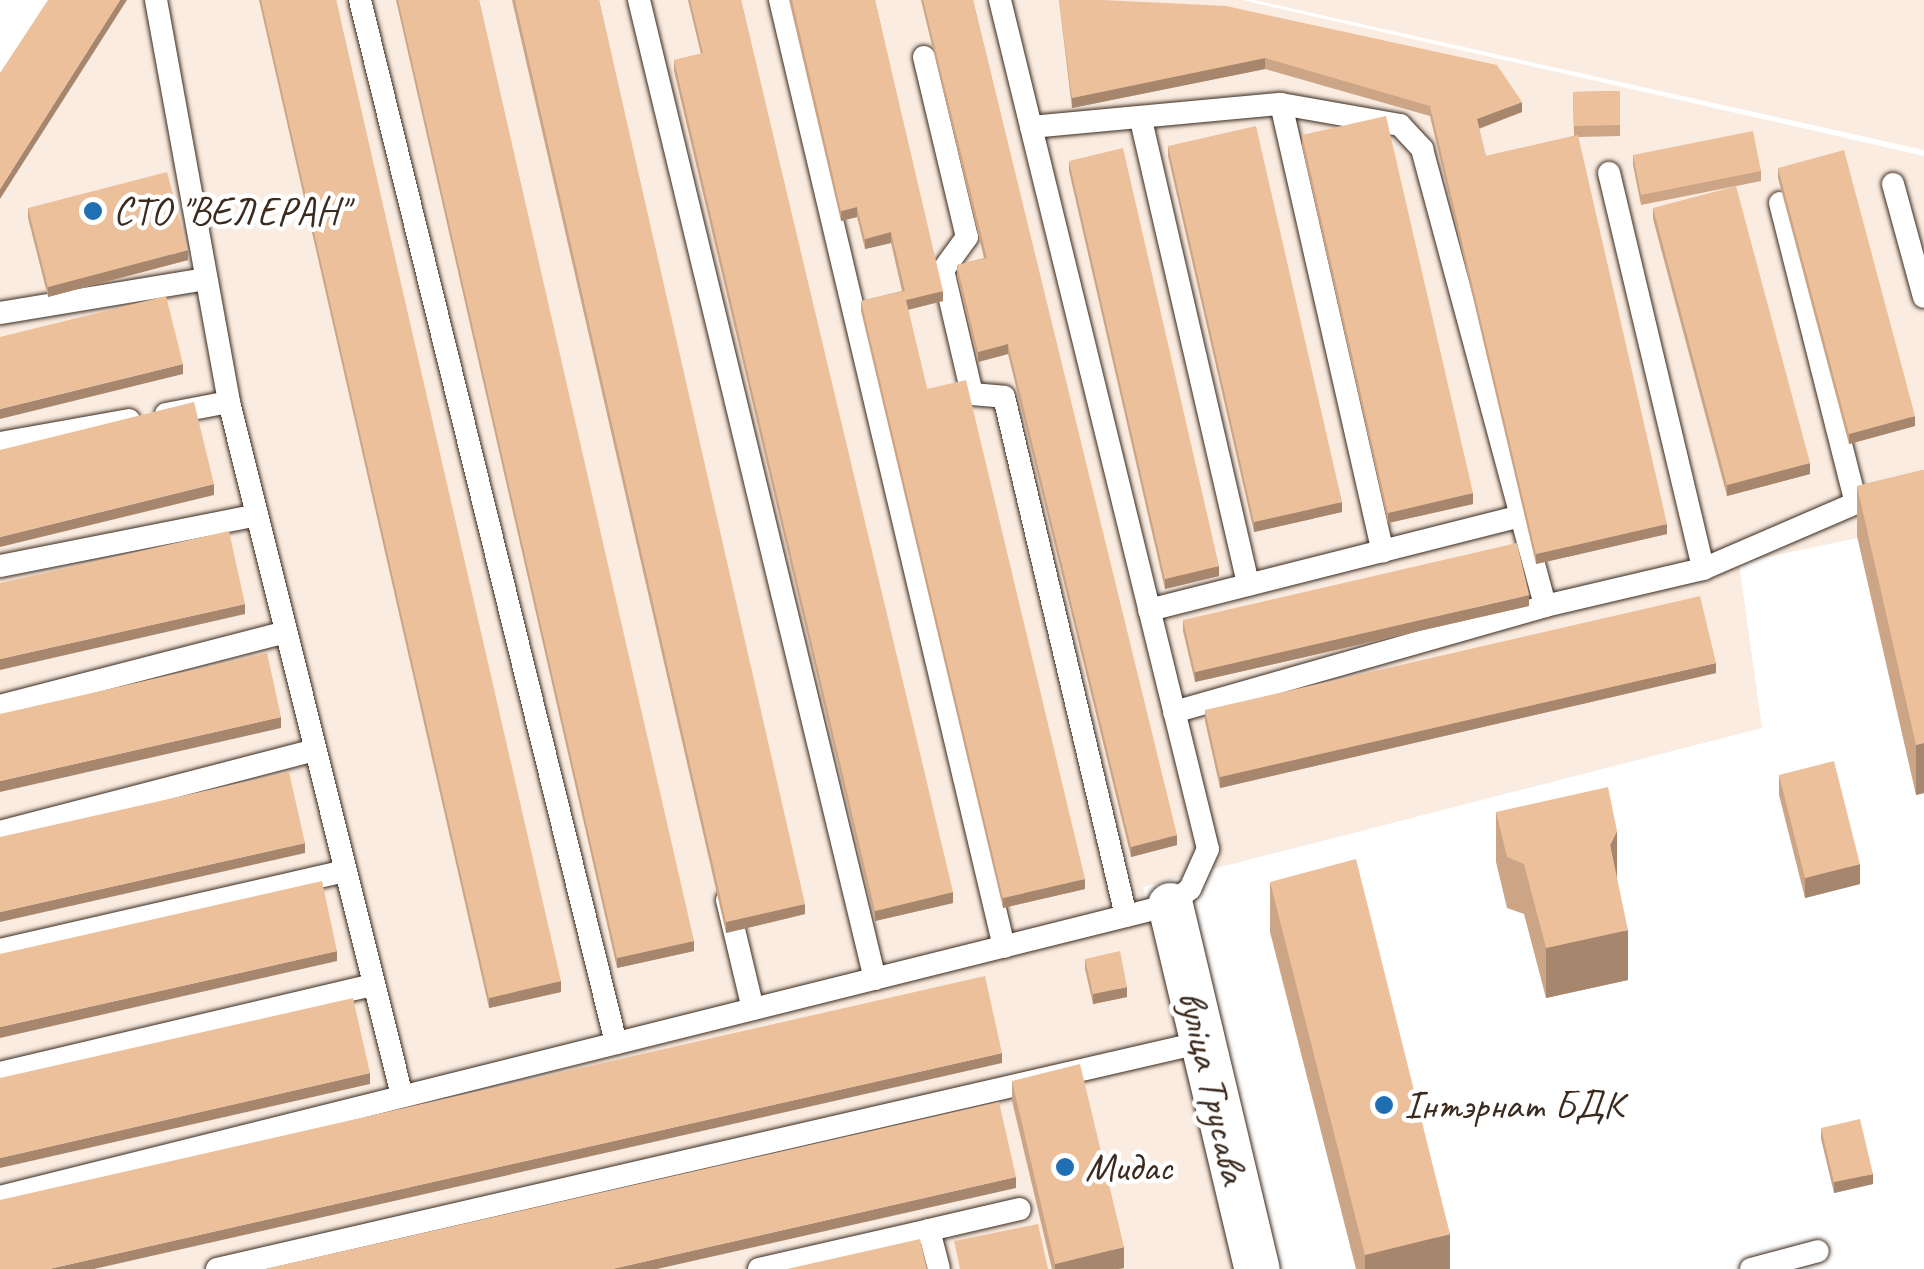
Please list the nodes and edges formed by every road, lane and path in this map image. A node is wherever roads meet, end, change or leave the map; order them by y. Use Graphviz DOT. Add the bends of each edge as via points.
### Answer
graph roads {
  1 [pos="156,0"];
  2 [pos="360,0"];
  3 [pos="639,0"];
  4 [pos="780,0"];
  5 [pos="1000,0"];
  6 [pos="924,57"];
  7 [pos="1282,104"];
  8 [pos="1141,120"];
  9 [pos="1031,127"];
  10 [pos="1609,173"];
  11 [pos="1893,184"];
  12 [pos="1780,202"];
  13 [pos="206,279"];
  14 [pos="1924,297"];
  15 [pos="0,312"];
  16 [pos="229,402"];
  17 [pos="0,444"];
  18 [pos="1924,486"];
  19 [pos="1856,503"];
  20 [pos="257,515"];
  21 [pos="1521,516"];
  22 [pos="1383,552"];
  23 [pos="0,566"];
  24 [pos="1703,569"];
  25 [pos="1248,586"];
  26 [pos="1545,606"];
  27 [pos="1149,610"];
  28 [pos="286,632"];
  29 [pos="0,706"];
  30 [pos="1174,712"];
  31 [pos="315,750"];
  32 [pos="0,832"];
  33 [pos="345,871"];
  34 [pos="721,873"];
  35 [pos="1170,905"];
  36 [pos="1126,916"];
  37 [pos="1004,947"];
  38 [pos="0,950"];
  39 [pos="875,979"];
  40 [pos="373,985"];
  41 [pos="753,1009"];
  42 [pos="1203,1042"];
  43 [pos="616,1043"];
  44 [pos="0,1073"];
  45 [pos="402,1096"];
  46 [pos="0,1197"];
  47 [pos="1020,1209"];
  48 [pos="929,1230"];
  49 [pos="1818,1251"];
  50 [pos="217,1269"];
  51 [pos="760,1269"];
  52 [pos="939,1269"];
  53 [pos="1257,1269"];
  54 [pos="1751,1269"];
  1 -- 13 [label="lane"];
  2 -- 43 [label="lane"];
  3 -- 39 [label="lane"];
  4 -- 37 [label="lane"];
  5 -- 9 [label="lane"];
  6 -- 36 [label="lane" via="967,238 943,270 968,377 972,394 1004,397"];
  7 -- 8 [label="lane"];
  7 -- 21 [label="lane" via="1400,126 1422,149"];
  7 -- 22 [label="lane"];
  8 -- 9 [label="lane"];
  8 -- 25 [label="lane"];
  9 -- 27 [label="lane"];
  10 -- 24 [label="lane"];
  11 -- 14 [label="lane"];
  12 -- 19 [label="lane"];
  13 -- 15 [label="lane"];
  13 -- 16 [label="lane"];
  16 -- 17 [label="lane"];
  16 -- 20 [label="lane"];
  18 -- 19 [label="lane"];
  19 -- 24 [label="lane"];
  20 -- 23 [label="lane"];
  20 -- 28 [label="lane"];
  21 -- 22 [label="lane"];
  21 -- 26 [label="lane"];
  22 -- 25 [label="lane"];
  24 -- 26 [label="lane"];
  25 -- 27 [label="lane"];
  26 -- 30 [label="lane"];
  27 -- 30 [label="lane"];
  28 -- 29 [label="lane"];
  28 -- 31 [label="lane"];
  30 -- 35 [label="lane" via="1208,849 1190,890"];
  31 -- 32 [label="lane"];
  31 -- 33 [label="lane"];
  33 -- 38 [label="lane"];
  33 -- 40 [label="lane"];
  34 -- 41 [label="lane"];
  35 -- 36 [label="lane"];
  35 -- 42 [label="street, вуліца Трусава"];
  36 -- 37 [label="lane"];
  37 -- 39 [label="lane"];
  39 -- 41 [label="lane"];
  40 -- 44 [label="lane"];
  40 -- 45 [label="lane"];
  41 -- 43 [label="lane"];
  42 -- 50 [label="lane"];
  42 -- 53 [label="street, вуліца Трусава"];
  43 -- 45 [label="lane"];
  45 -- 46 [label="lane"];
  47 -- 48 [label="lane"];
  48 -- 51 [label="lane"];
  48 -- 52 [label="lane"];
  49 -- 54 [label="lane"];
}
